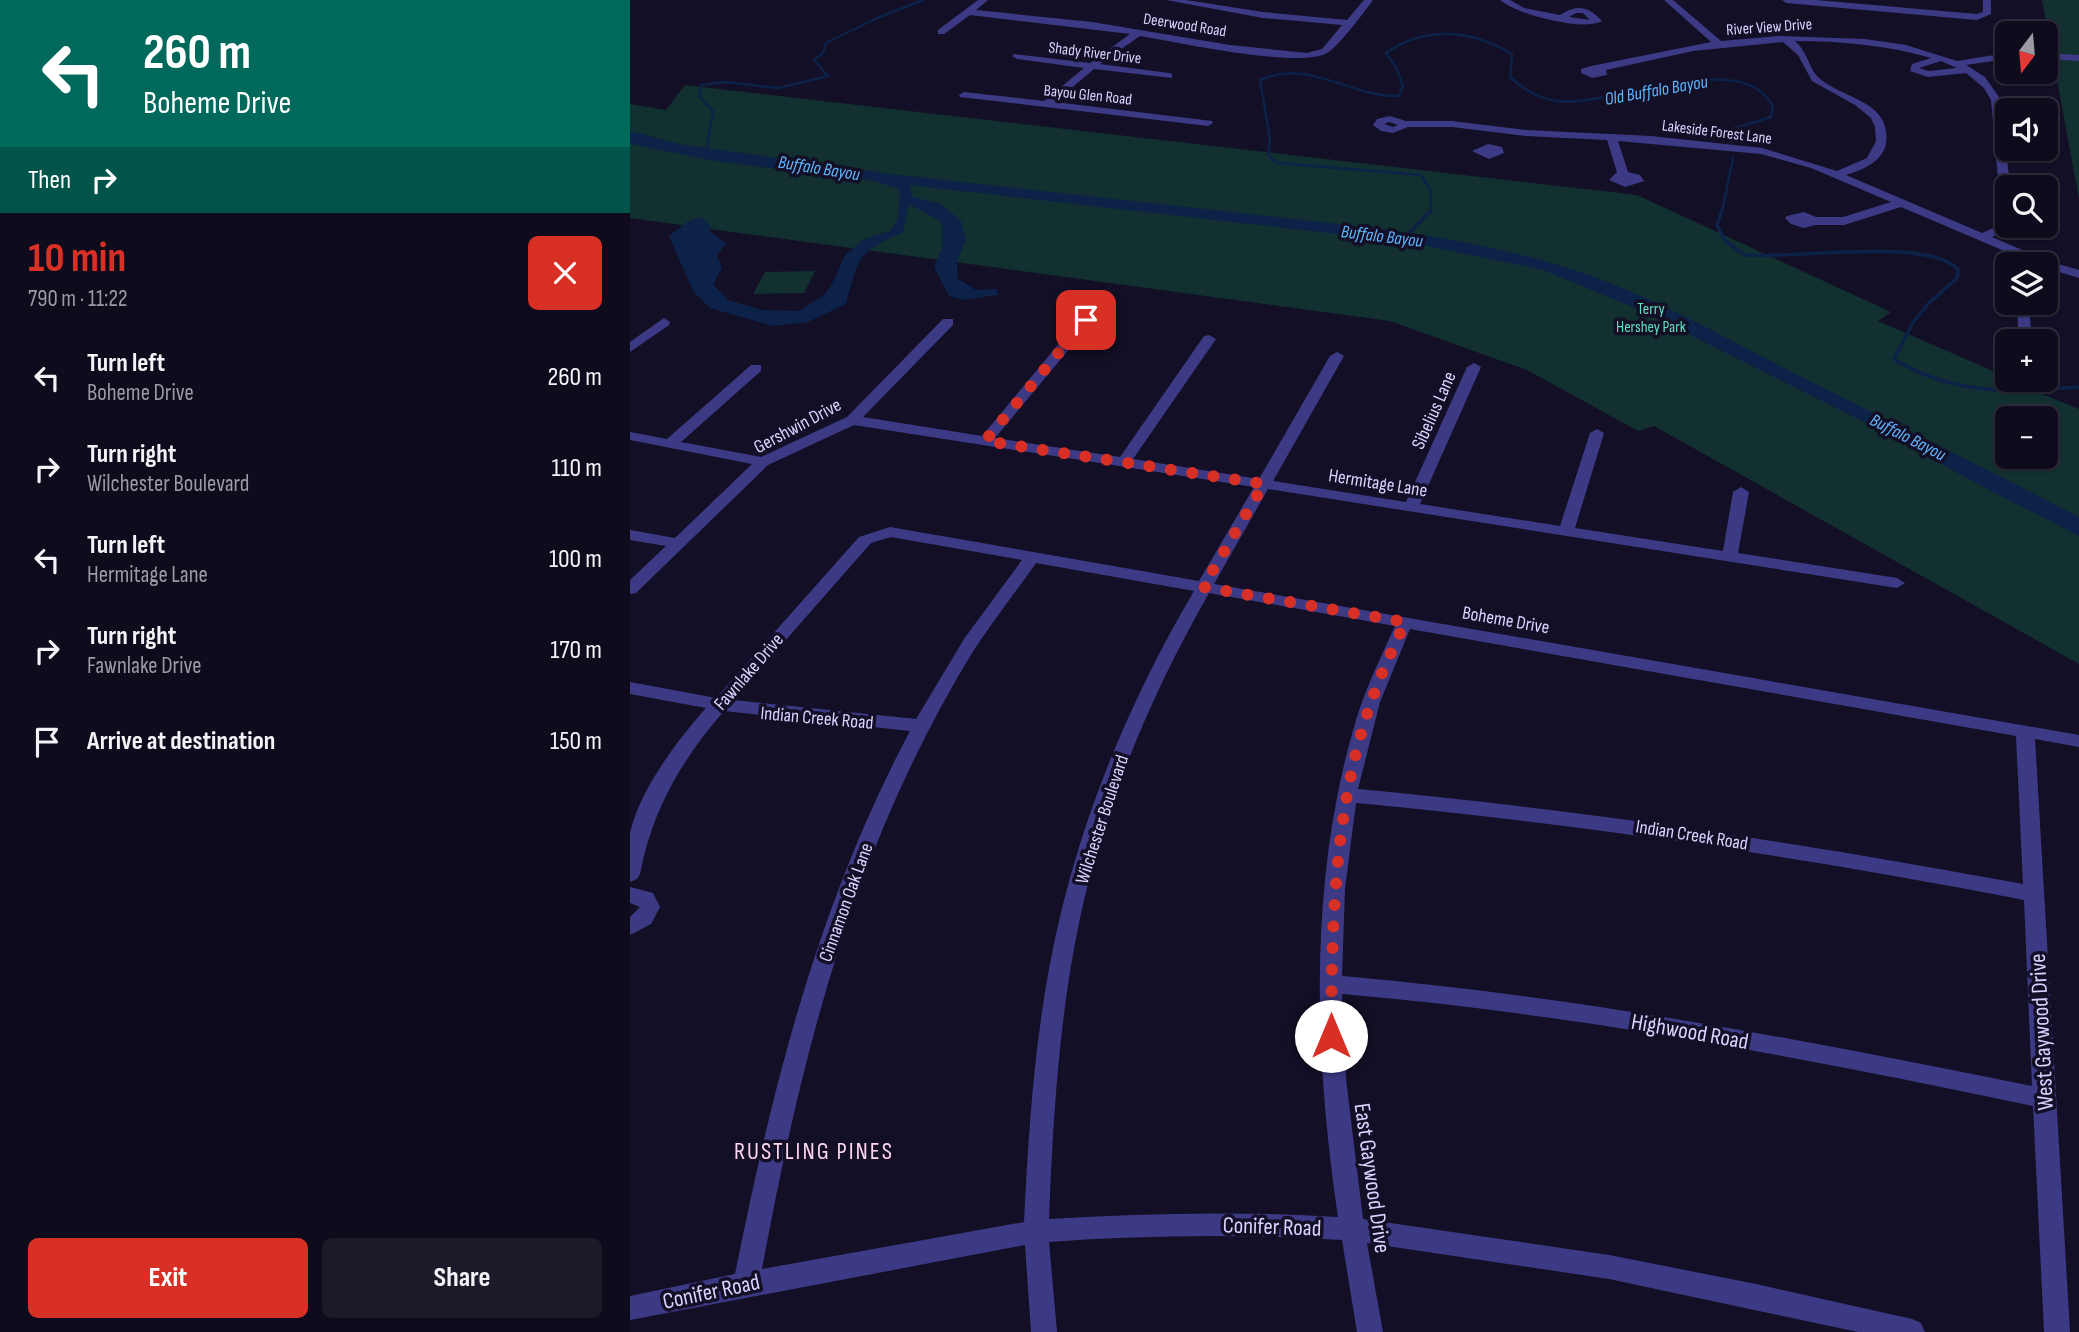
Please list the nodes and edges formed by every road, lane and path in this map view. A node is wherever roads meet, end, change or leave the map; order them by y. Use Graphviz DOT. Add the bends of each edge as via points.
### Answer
graph roads {
  1 [pos="984,0"];
  2 [pos="1170,0"];
  3 [pos="1370,0"];
  4 [pos="1504,0"];
  5 [pos="1668,0"];
  6 [pos="1786,0"];
  7 [pos="1987,0"];
  8 [pos="967,12"];
  9 [pos="1561,18"];
  10 [pos="1349,23"];
  11 [pos="941,32"];
  12 [pos="1138,33"];
  13 [pos="1787,40"];
  14 [pos="1720,45"];
  15 [pos="1017,56"];
  16 [pos="2058,57"];
  17 [pos="1942,58"];
  18 [pos="1995,58"];
  19 [pos="2079,58"];
  20 [pos="1957,64"];
  21 [pos="1090,67"];
  22 [pos="1600,69"];
  23 [pos="1968,70"];
  24 [pos="1169,76"];
  25 [pos="964,95"];
  26 [pos="1046,105"];
  27 [pos="1209,123"];
  28 [pos="1405,124"];
  29 [pos="1496,130"];
  30 [pos="1612,138"];
  31 [pos="1488,147"];
  32 [pos="1623,174"];
  33 [pos="1836,175"];
  34 [pos="2003,175"];
  35 [pos="1901,203"];
  36 [pos="1814,221"];
  37 [pos="1995,230"];
  38 [pos="1980,237"];
  39 [pos="2014,252"];
  40 [pos="2058,268"];
  41 [pos="2079,274"];
  42 [pos="1086,320"];
  43 [pos="664,322"];
  44 [pos="948,322"];
  45 [pos="1209,339"];
  46 [pos="630,348"];
  47 [pos="1337,356"];
  48 [pos="1474,367"];
  49 [pos="757,368"];
  50 [pos="852,420"];
  51 [pos="1597,433"];
  52 [pos="630,436"];
  53 [pos="985,441"];
  54 [pos="670,444"];
  55 [pos="1124,462"];
  56 [pos="763,463"];
  57 [pos="1264,484"];
  58 [pos="1741,492"];
  59 [pos="1411,507"];
  60 [pos="1566,531"];
  61 [pos="630,535"];
  62 [pos="926,537"];
  63 [pos="678,543"];
  64 [pos="1033,556"];
  65 [pos="1730,556"];
  66 [pos="1898,583"];
  67 [pos="1203,587"];
  68 [pos="630,589"];
  69 [pos="1405,622"];
  70 [pos="630,688"];
  71 [pos="717,706"];
  72 [pos="923,726"];
  73 [pos="2025,732"];
  74 [pos="2079,741"];
  75 [pos="1348,795"];
  76 [pos="630,874"];
  77 [pos="2033,894"];
  78 [pos="630,895"];
  79 [pos="630,927"];
  80 [pos="1331,984"];
  81 [pos="2046,1100"];
  82 [pos="1351,1229"];
  83 [pos="1036,1231"];
  84 [pos="746,1284"];
  85 [pos="630,1308"];
  86 [pos="1044,1332"];
  87 [pos="1370,1332"];
  88 [pos="1912,1332"];
  89 [pos="2057,1332"];
  1 -- 8 [label="street"];
  2 -- 10 [label="street"];
  3 -- 10 [label="street"];
  4 -- 9 [label="street" via="1521,10"];
  5 -- 14 [label="street"];
  6 -- 7 [label="street" via="1977,17 1987,14"];
  8 -- 11 [label="street"];
  8 -- 12 [label="street, Deerwood Road"];
  10 -- 12 [label="street, Deerwood Road" via="1315,56"];
  12 -- 21 [label="street"];
  13 -- 14 [label="street, River View Drive"];
  13 -- 17 [label="street, River View Drive" via="1869,41"];
  13 -- 33 [label="street" via="1804,56 1815,79 1868,108 1880,124 1881,145 1872,159"];
  14 -- 22 [label="street, River View Drive" via="1664,52"];
  15 -- 21 [label="street, Shady River Drive"];
  16 -- 19 [label="street"];
  17 -- 20 [label="street, River View Drive"];
  17 -- 23 [label="street" via="1913,69 1928,74"];
  18 -- 20 [label="street"];
  20 -- 23 [label="street, River View Drive"];
  21 -- 24 [label="street, Shady River Drive"];
  21 -- 26 [label="street"];
  23 -- 34 [label="street, River View Drive" via="1992,89 1996,100"];
  25 -- 26 [label="street, Bayou Glen Road"];
  26 -- 27 [label="street, Bayou Glen Road"];
  28 -- 29 [label="street, Lakeside Forest Lane"];
  29 -- 30 [label="street, Lakeside Forest Lane"];
  29 -- 31 [label="street"];
  30 -- 32 [label="street"];
  30 -- 33 [label="street, Lakeside Forest Lane" via="1762,151"];
  33 -- 35 [label="street, Lakeside Forest Lane"];
  35 -- 36 [label="street" via="1844,221"];
  35 -- 38 [label="street, Lakeside Forest Lane"];
  37 -- 38 [label="street"];
  38 -- 39 [label="street, Lakeside Forest Lane"];
  40 -- 41 [label="street, Lakeside Forest Lane"];
  42 -- 53 [label="street"];
  43 -- 46 [label="street"];
  44 -- 50 [label="street, Gershwin Drive"];
  45 -- 55 [label="street"];
  47 -- 57 [label="street, Wilchester Boulevard"];
  48 -- 59 [label="street, Sibelius Lane"];
  49 -- 54 [label="street"];
  50 -- 53 [label="street, Hermitage Lane"];
  50 -- 56 [label="street, Gershwin Drive"];
  51 -- 60 [label="street"];
  52 -- 54 [label="street"];
  53 -- 55 [label="street, Hermitage Lane"];
  54 -- 56 [label="street"];
  55 -- 57 [label="street, Hermitage Lane"];
  56 -- 63 [label="street, Gershwin Drive"];
  57 -- 59 [label="street, Hermitage Lane"];
  57 -- 67 [label="street, Wilchester Boulevard"];
  58 -- 65 [label="street"];
  59 -- 60 [label="street, Hermitage Lane"];
  60 -- 65 [label="street, Hermitage Lane"];
  61 -- 63 [label="street"];
  62 -- 64 [label="street, Boheme Drive"];
  62 -- 71 [label="street, Fawnlake Drive" via="890,532 865,540"];
  63 -- 68 [label="street, Gershwin Drive"];
  64 -- 67 [label="street, Boheme Drive"];
  64 -- 72 [label="street, Cinnamon Oak Lane" via="965,652"];
  65 -- 66 [label="street, Hermitage Lane"];
  67 -- 69 [label="street, Boheme Drive"];
  67 -- 83 [label="street, Wilchester Boulevard" via="1165,655 1114,771 1070,918 1050,1038"];
  69 -- 73 [label="street, Boheme Drive"];
  69 -- 75 [label="street, East Gaywood Drive" via="1377,686"];
  70 -- 71 [label="street, Indian Creek Road"];
  71 -- 72 [label="street, Indian Creek Road"];
  71 -- 76 [label="street, Fawnlake Drive" via="668,769 647,812"];
  72 -- 84 [label="street, Cinnamon Oak Lane" via="863,850 833,927 773,1142"];
  73 -- 74 [label="street, Boheme Drive"];
  73 -- 77 [label="street, West Gaywood Drive"];
  75 -- 77 [label="street, Indian Creek Road" via="1618,823 1788,848"];
  75 -- 80 [label="street, East Gaywood Drive" via="1332,924"];
  77 -- 81 [label="street, West Gaywood Drive"];
  78 -- 79 [label="street" via="646,898 650,907 644,918"];
  80 -- 81 [label="street, Highwood Road" via="1453,994 1644,1023"];
  80 -- 82 [label="street, East Gaywood Drive" via="1336,1105"];
  81 -- 89 [label="street, West Gaywood Drive"];
  82 -- 83 [label="street, Conifer Road" via="1251,1223"];
  82 -- 87 [label="street, East Gaywood Drive"];
  82 -- 88 [label="street, Conifer Road" via="1609,1267"];
  83 -- 84 [label="street, Conifer Road"];
  83 -- 86 [label="street, Wilchester Boulevard"];
  84 -- 85 [label="street, Conifer Road"];
}
